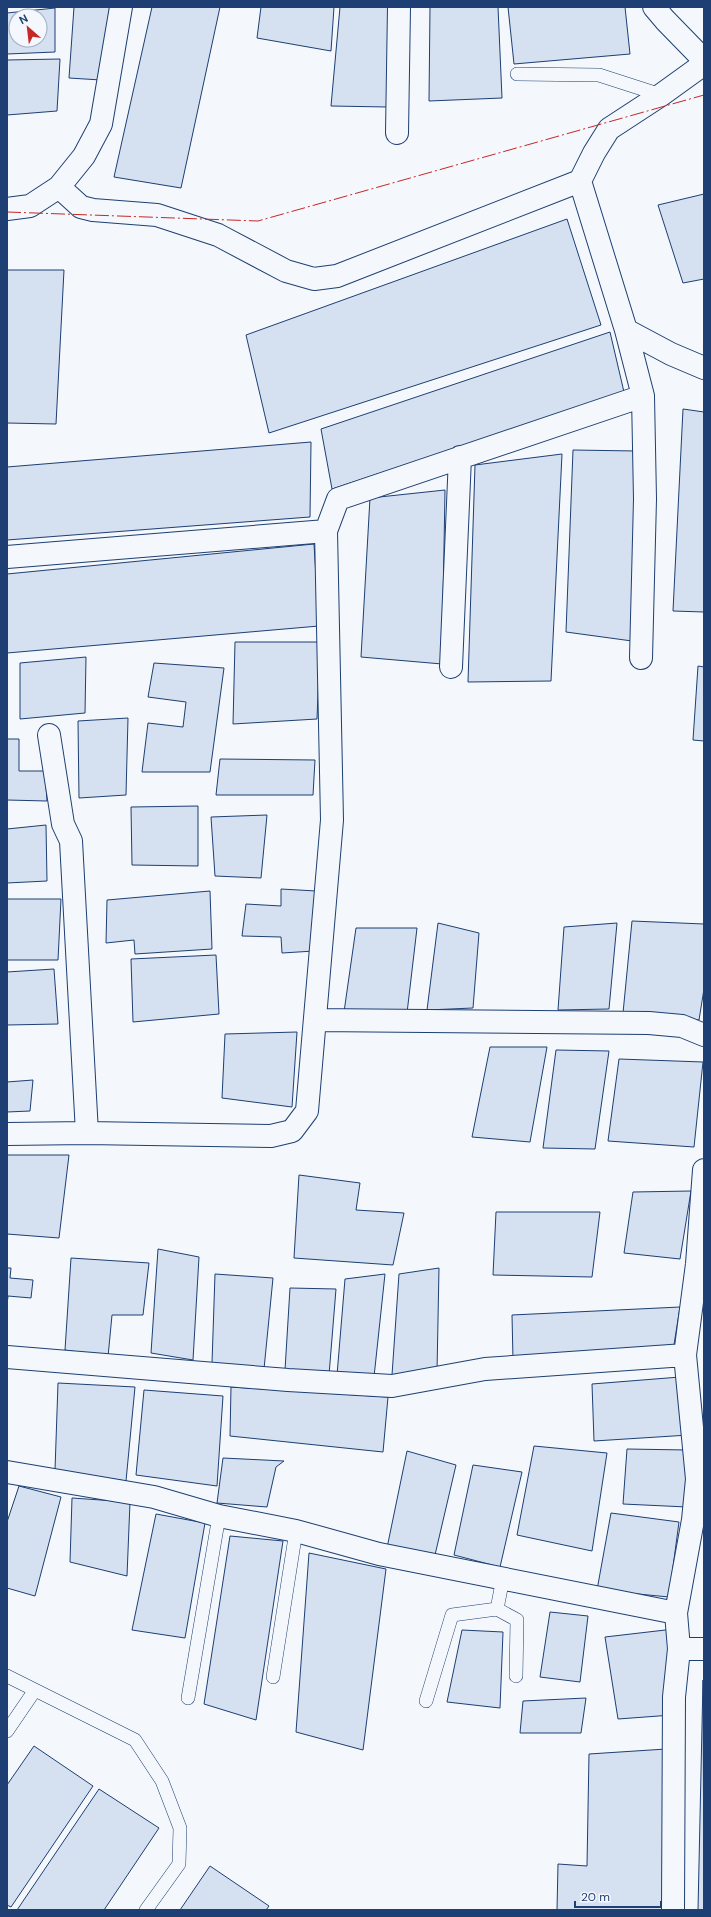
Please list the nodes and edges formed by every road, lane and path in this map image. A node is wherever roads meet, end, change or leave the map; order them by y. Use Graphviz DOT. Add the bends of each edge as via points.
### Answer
graph roads {
  1 [pos="121,7"];
  2 [pos="399,7"];
  3 [pos="654,7"];
  4 [pos="704,60"];
  5 [pos="704,64"];
  6 [pos="517,74"];
  7 [pos="661,95"];
  8 [pos="397,133"];
  9 [pos="580,181"];
  10 [pos="59,187"];
  11 [pos="7,209"];
  12 [pos="626,330"];
  13 [pos="704,368"];
  14 [pos="643,396"];
  15 [pos="460,457"];
  16 [pos="326,531"];
  17 [pos="7,557"];
  18 [pos="641,658"];
  19 [pos="451,667"];
  20 [pos="49,734"];
  21 [pos="316,1020"];
  22 [pos="704,1036"];
  23 [pos="87,1133"];
  24 [pos="7,1134"];
  25 [pos="704,1170"];
  26 [pos="685,1354"];
  27 [pos="7,1357"];
  28 [pos="7,1472"];
  29 [pos="219,1516"];
  30 [pos="296,1531"];
  31 [pos="503,1578"];
  32 [pos="497,1609"];
  33 [pos="676,1613"];
  34 [pos="679,1649"];
  35 [pos="704,1649"];
  36 [pos="7,1676"];
  37 [pos="516,1676"];
  38 [pos="273,1677"];
  39 [pos="36,1690"];
  40 [pos="188,1698"];
  41 [pos="426,1702"];
  42 [pos="7,1731"];
  43 [pos="146,1910"];
  44 [pos="673,1910"];
  1 -- 10 [label="street" via="101,124 84,156"];
  2 -- 8 [label="street"];
  3 -- 4 [label="street"];
  5 -- 7 [label="street"];
  6 -- 7 [label="lane" via="599,75"];
  7 -- 9 [label="street" via="609,129"];
  9 -- 10 [label="street" via="337,276 314,279 286,271 218,235 156,215 81,207"];
  9 -- 12 [label="street"];
  10 -- 11 [label="street" via="30,206"];
  12 -- 13 [label="street" via="670,354"];
  12 -- 14 [label="street"];
  14 -- 15 [label="street"];
  14 -- 18 [label="street" via="645,499"];
  15 -- 16 [label="street" via="338,499"];
  15 -- 19 [label="street"];
  16 -- 17 [label="street"];
  16 -- 21 [label="street" via="332,820"];
  20 -- 23 [label="street" via="64,824 71,841"];
  21 -- 22 [label="street" via="649,1023 682,1026"];
  21 -- 23 [label="street" via="307,1111 292,1131 271,1136"];
  23 -- 24 [label="street"];
  25 -- 26 [label="street" via="697,1264"];
  26 -- 27 [label="street" via="485,1370 392,1386"];
  26 -- 33 [label="street" via="697,1479 693,1520"];
  28 -- 29 [label="street" via="154,1497"];
  29 -- 30 [label="street"];
  29 -- 40 [label="lane"];
  30 -- 31 [label="street" via="379,1554"];
  30 -- 38 [label="lane"];
  31 -- 32 [label="lane"];
  31 -- 33 [label="street"];
  32 -- 37 [label="lane" via="517,1620"];
  32 -- 41 [label="lane" via="452,1615"];
  33 -- 34 [label="street"];
  34 -- 35 [label="street"];
  34 -- 44 [label="street" via="674,1697"];
  36 -- 39 [label="lane"];
  39 -- 42 [label="lane"];
  39 -- 43 [label="lane" via="135,1740 162,1781 180,1828 179,1864"];
}
